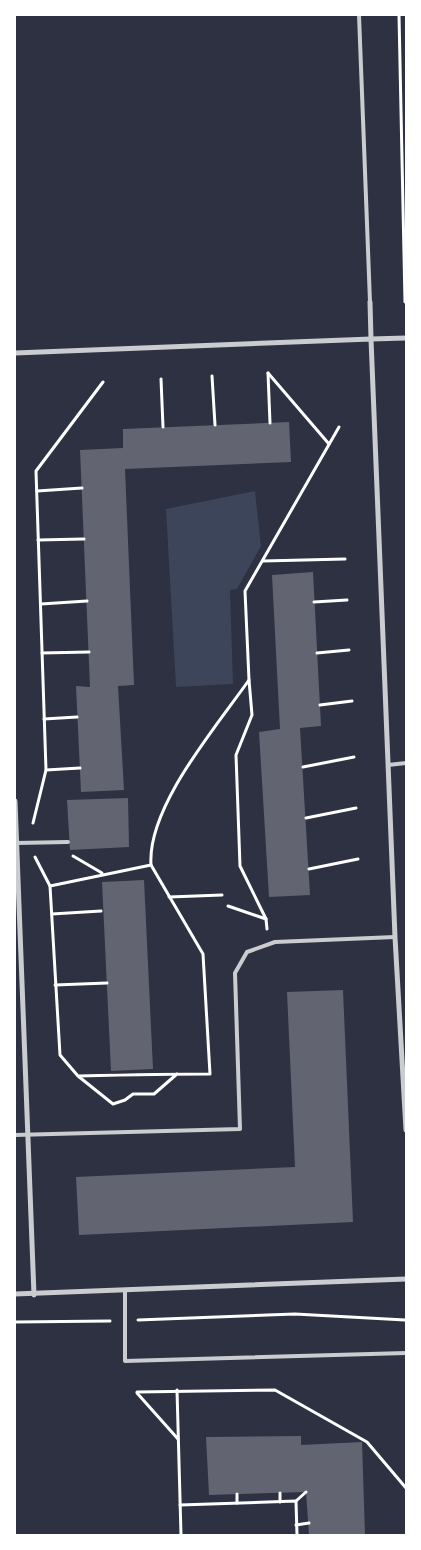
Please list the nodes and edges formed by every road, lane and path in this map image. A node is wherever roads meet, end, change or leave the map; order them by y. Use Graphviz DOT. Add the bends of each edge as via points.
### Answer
graph roads {
  1 [pos="359,15"];
  2 [pos="398,15"];
  3 [pos="370,302"];
  4 [pos="405,302"];
  5 [pos="406,338"];
  6 [pos="371,339"];
  7 [pos="15,353"];
  8 [pos="212,376"];
  9 [pos="161,379"];
  10 [pos="103,382"];
  11 [pos="270,422"];
  12 [pos="215,425"];
  13 [pos="163,427"];
  14 [pos="339,427"];
  15 [pos="329,444"];
  16 [pos="82,488"];
  17 [pos="37,491"];
  18 [pos="84,539"];
  19 [pos="38,540"];
  20 [pos="345,559"];
  21 [pos="262,561"];
  22 [pos="347,600"];
  23 [pos="87,601"];
  24 [pos="314,602"];
  25 [pos="41,604"];
  26 [pos="349,650"];
  27 [pos="89,652"];
  28 [pos="42,653"];
  29 [pos="317,653"];
  30 [pos="249,680"];
  31 [pos="352,701"];
  32 [pos="320,706"];
  33 [pos="77,717"];
  34 [pos="44,719"];
  35 [pos="354,757"];
  36 [pos="406,763"];
  37 [pos="388,765"];
  38 [pos="302,767"];
  39 [pos="80,768"];
  40 [pos="46,770"];
  41 [pos="15,801"];
  42 [pos="356,808"];
  43 [pos="306,818"];
  44 [pos="50,842"];
  45 [pos="68,842"];
  46 [pos="16,843"];
  47 [pos="28,843"];
  48 [pos="358,859"];
  49 [pos="151,865"];
  50 [pos="309,869"];
  51 [pos="102,874"];
  52 [pos="17,879"];
  53 [pos="50,886"];
  54 [pos="222,895"];
  55 [pos="169,897"];
  56 [pos="228,906"];
  57 [pos="101,911"];
  58 [pos="52,914"];
  59 [pos="266,919"];
  60 [pos="395,937"];
  61 [pos="268,944"];
  62 [pos="107,983"];
  63 [pos="55,985"];
  64 [pos="177,1074"];
  65 [pos="78,1076"];
  66 [pos="406,1130"];
  67 [pos="15,1134"];
  68 [pos="29,1134"];
  69 [pos="406,1280"];
  70 [pos="124,1291"];
  71 [pos="15,1294"];
  72 [pos="34,1295"];
  73 [pos="136,1320"];
  74 [pos="405,1320"];
  75 [pos="111,1321"];
  76 [pos="15,1322"];
  77 [pos="406,1353"];
  78 [pos="176,1390"];
  79 [pos="178,1439"];
  80 [pos="406,1488"];
  81 [pos="306,1492"];
  82 [pos="280,1493"];
  83 [pos="237,1494"];
  84 [pos="296,1501"];
  85 [pos="280,1502"];
  86 [pos="237,1503"];
  87 [pos="180,1505"];
  88 [pos="309,1523"];
  89 [pos="296,1525"];
  90 [pos="181,1535"];
  91 [pos="297,1535"];
  1 -- 3 [label="lane"];
  2 -- 4 [label="path"];
  3 -- 6 [label="street"];
  5 -- 6 [label="street"];
  6 -- 7 [label="street"];
  6 -- 37 [label="street"];
  8 -- 12 [label="path"];
  9 -- 13 [label="path"];
  10 -- 17 [label="path" via="36,471"];
  11 -- 15 [label="path" via="268,373"];
  14 -- 15 [label="path"];
  15 -- 21 [label="path"];
  16 -- 17 [label="path"];
  17 -- 19 [label="path"];
  18 -- 19 [label="path"];
  19 -- 25 [label="path"];
  20 -- 21 [label="path"];
  21 -- 30 [label="path" via="245,592"];
  22 -- 24 [label="path"];
  23 -- 25 [label="path"];
  25 -- 28 [label="path"];
  26 -- 29 [label="path"];
  27 -- 28 [label="path"];
  28 -- 34 [label="path"];
  30 -- 49 [label="path" via="172,791 150,849"];
  30 -- 59 [label="path" via="252,715 236,755 240,866"];
  31 -- 32 [label="path"];
  33 -- 34 [label="path"];
  34 -- 40 [label="path"];
  35 -- 38 [label="path"];
  36 -- 37 [label="lane"];
  37 -- 60 [label="street"];
  39 -- 40 [label="path"];
  40 -- 47 [label="path"];
  41 -- 46 [label="street"];
  42 -- 43 [label="path"];
  44 -- 45 [label="lane"];
  44 -- 47 [label="lane"];
  44 -- 51 [label="path"];
  46 -- 47 [label="lane"];
  46 -- 52 [label="street"];
  47 -- 53 [label="path"];
  48 -- 50 [label="path"];
  49 -- 51 [label="path"];
  49 -- 55 [label="path"];
  51 -- 53 [label="path"];
  52 -- 68 [label="street"];
  53 -- 58 [label="path"];
  54 -- 55 [label="path"];
  55 -- 64 [label="path" via="203,954 210,1074"];
  56 -- 59 [label="path"];
  57 -- 58 [label="path"];
  58 -- 63 [label="path"];
  59 -- 61 [label="path"];
  60 -- 61 [label="lane"];
  60 -- 66 [label="street"];
  61 -- 68 [label="lane" via="246,952 235,973 240,1129"];
  62 -- 63 [label="path"];
  63 -- 65 [label="path" via="60,1055"];
  64 -- 65 [label="path"];
  64 -- 65 [label="path" via="154,1094 133,1094 113,1104"];
  67 -- 68 [label="lane"];
  68 -- 72 [label="street"];
  69 -- 70 [label="street"];
  70 -- 72 [label="street"];
  70 -- 77 [label="lane" via="125,1361"];
  71 -- 72 [label="street"];
  73 -- 74 [label="path" via="295,1314"];
  75 -- 76 [label="path"];
  78 -- 79 [label="path"];
  78 -- 79 [label="path" via="137,1392"];
  78 -- 80 [label="path" via="275,1390 367,1442"];
  79 -- 87 [label="path"];
  81 -- 84 [label="path"];
  82 -- 85 [label="path"];
  83 -- 86 [label="path"];
  84 -- 85 [label="path"];
  84 -- 89 [label="path"];
  85 -- 86 [label="path"];
  86 -- 87 [label="path"];
  87 -- 90 [label="path"];
  88 -- 89 [label="path"];
  89 -- 91 [label="path"];
}
